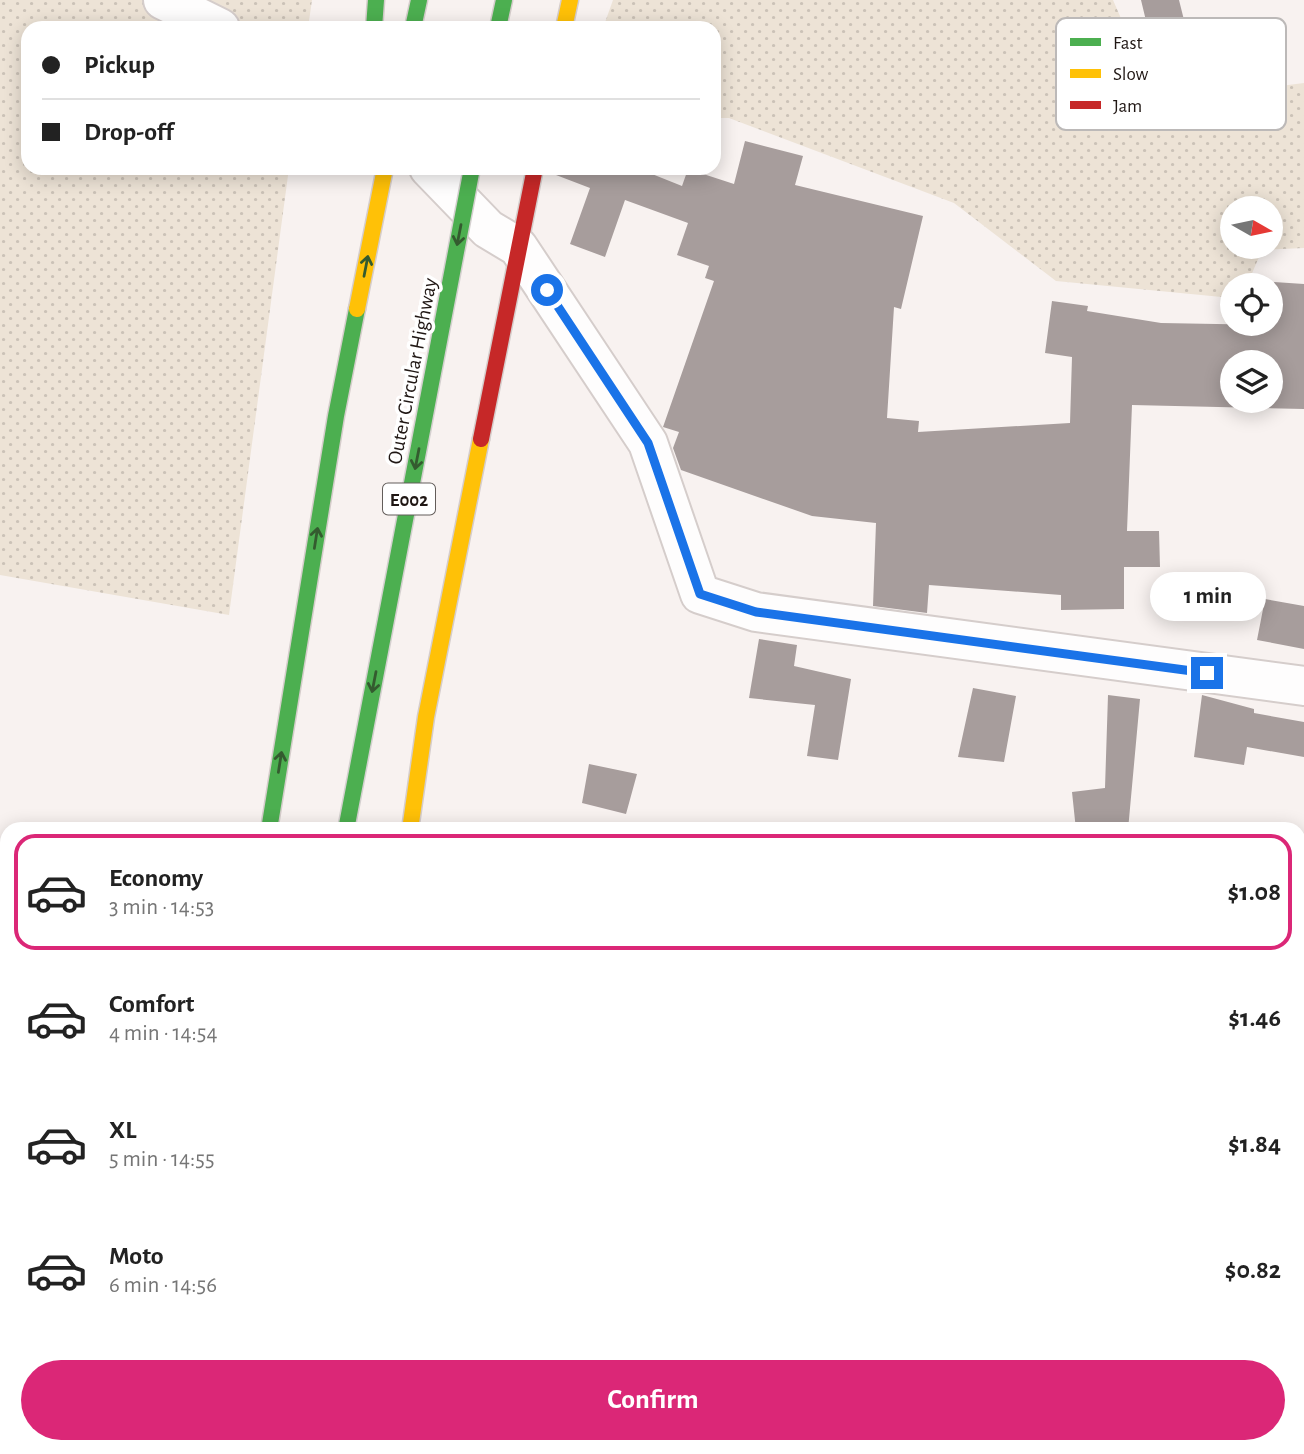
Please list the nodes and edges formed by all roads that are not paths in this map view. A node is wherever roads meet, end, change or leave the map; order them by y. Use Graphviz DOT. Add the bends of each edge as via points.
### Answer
graph roads {
  1 [pos="163,0"];
  2 [pos="376,0"];
  3 [pos="419,0"];
  4 [pos="504,0"];
  5 [pos="570,0"];
  6 [pos="206,21"];
  7 [pos="374,21"];
  8 [pos="414,21"];
  9 [pos="500,21"];
  10 [pos="566,21"];
  11 [pos="384,175"];
  12 [pos="436,175"];
  13 [pos="471,175"];
  14 [pos="533,175"];
  15 [pos="518,247"];
  16 [pos="352,251"];
  17 [pos="336,416"];
  18 [pos="1304,686"];
  19 [pos="270,822"];
  20 [pos="347,822"];
  21 [pos="411,822"];
  1 -- 6 [label="street"];
  2 -- 7 [label="main road"];
  3 -- 8 [label="main road"];
  4 -- 9 [label="main road"];
  5 -- 10 [label="main road"];
  17 -- 11 [label="main road, one-way"];
  12 -- 15 [label="street" via="488,229"];
  13 -- 20 [label="main road, Outer Circular Highway / E002, one-way, bridge"];
  14 -- 15 [label="main road"];
  15 -- 18 [label="street" via="648,443 700,594 756,612"];
  15 -- 21 [label="main road" via="426,717"];
  16 -- 17 [label="main road"];
  19 -- 17 [label="main road, one-way"];
}
